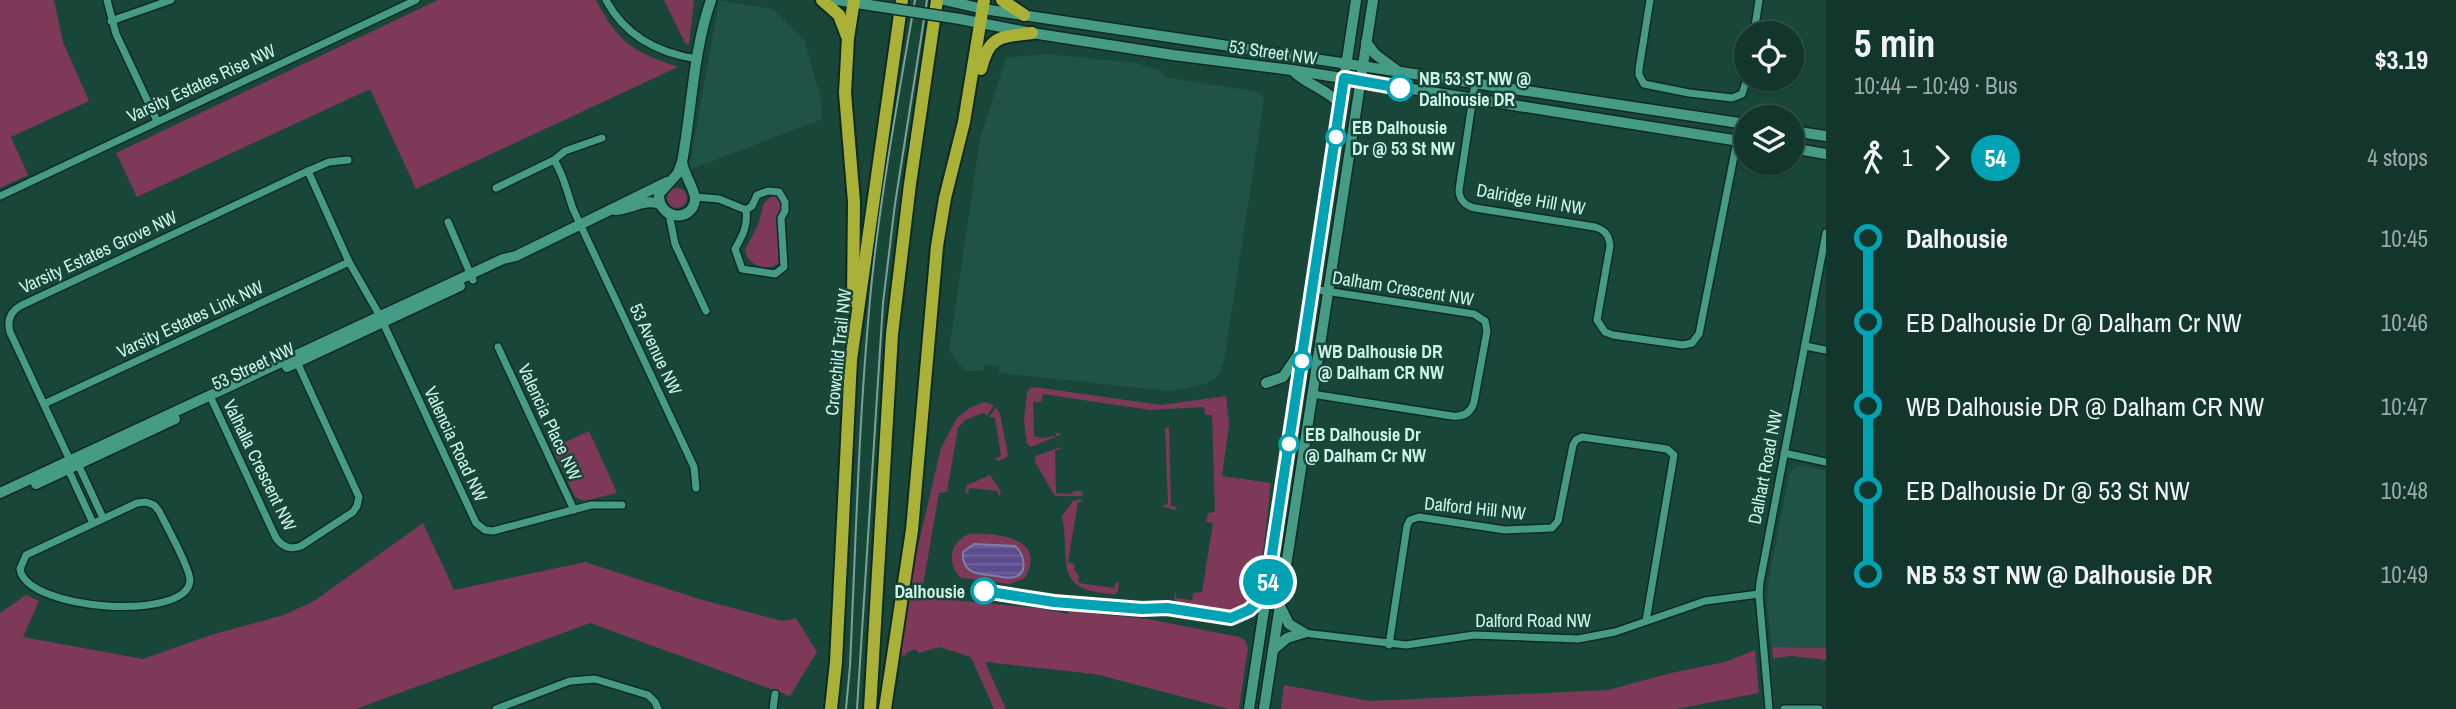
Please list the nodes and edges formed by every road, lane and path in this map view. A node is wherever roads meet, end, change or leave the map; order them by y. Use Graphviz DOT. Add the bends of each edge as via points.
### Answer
graph roads {
  1 [pos="107,0"];
  2 [pos="171,0"];
  3 [pos="416,0"];
  4 [pos="606,0"];
  5 [pos="822,0"];
  6 [pos="837,0"];
  7 [pos="902,0"];
  8 [pos="937,0"];
  9 [pos="944,0"];
  10 [pos="1002,0"];
  11 [pos="1356,0"];
  12 [pos="1373,0"];
  13 [pos="1650,0"];
  14 [pos="1759,0"];
  15 [pos="854,1"];
  16 [pos="707,3"];
  17 [pos="984,4"];
  18 [pos="1024,15"];
  19 [pos="111,21"];
  20 [pos="1756,21"];
  21 [pos="981,24"];
  22 [pos="1032,33"];
  23 [pos="848,38"];
  24 [pos="1366,42"];
  25 [pos="697,59"];
  26 [pos="1346,64"];
  27 [pos="1362,66"];
  28 [pos="1292,70"];
  29 [pos="1400,72"];
  30 [pos="1344,78"];
  31 [pos="1360,81"];
  32 [pos="1475,83"];
  33 [pos="1743,91"];
  34 [pos="1473,100"];
  35 [pos="1340,105"];
  36 [pos="157,121"];
  37 [pos="964,122"];
  38 [pos="1734,122"];
  39 [pos="1804,133"];
  40 [pos="1826,136"];
  41 [pos="602,138"];
  42 [pos="1734,140"];
  43 [pos="1804,150"];
  44 [pos="1826,154"];
  45 [pos="348,160"];
  46 [pos="554,160"];
  47 [pos="682,162"];
  48 [pos="308,171"];
  49 [pos="1734,175"];
  50 [pos="667,182"];
  51 [pos="496,188"];
  52 [pos="0,196"];
  53 [pos="695,197"];
  54 [pos="660,204"];
  55 [pos="615,209"];
  56 [pos="746,210"];
  57 [pos="669,214"];
  58 [pos="681,215"];
  59 [pos="448,222"];
  60 [pos="582,225"];
  61 [pos="671,227"];
  62 [pos="1826,233"];
  63 [pos="349,262"];
  64 [pos="471,277"];
  65 [pos="1313,289"];
  66 [pos="1328,291"];
  67 [pos="706,312"];
  68 [pos="381,319"];
  69 [pos="1304,345"];
  70 [pos="1804,346"];
  71 [pos="498,347"];
  72 [pos="1826,350"];
  73 [pos="296,359"];
  74 [pos="851,360"];
  75 [pos="1266,383"];
  76 [pos="1312,394"];
  77 [pos="211,399"];
  78 [pos="44,404"];
  79 [pos="1784,453"];
  80 [pos="1826,462"];
  81 [pos="72,465"];
  82 [pos="696,488"];
  83 [pos="0,493"];
  84 [pos="0,500"];
  85 [pos="622,505"];
  86 [pos="574,510"];
  87 [pos="103,518"];
  88 [pos="93,523"];
  89 [pos="1266,594"];
  90 [pos="1759,594"];
  91 [pos="1280,605"];
  92 [pos="1231,618"];
  93 [pos="1646,621"];
  94 [pos="1304,633"];
  95 [pos="1389,645"];
  96 [pos="1273,650"];
  97 [pos="775,694"];
  98 [pos="496,709"];
  99 [pos="658,709"];
  100 [pos="773,709"];
  101 [pos="831,709"];
  102 [pos="870,709"];
  103 [pos="884,709"];
  104 [pos="1249,709"];
  105 [pos="1265,709"];
  106 [pos="1769,709"];
  107 [pos="1784,709"];
  108 [pos="1819,709"];
  1 -- 19 [label="street"];
  2 -- 19 [label="street"];
  3 -- 36 [label="street, Varsity Estates Rise NW"];
  4 -- 25 [label="street" via="622,23 646,44"];
  5 -- 23 [label="highway" via="839,15"];
  6 -- 15 [label="street, 53 Street NW"];
  7 -- 74 [label="highway, Crowchild Trail NW"];
  8 -- 102 [label="highway" via="892,334"];
  9 -- 17 [label="street, 53 Street NW"];
  10 -- 18 [label="highway"];
  11 -- 26 [label="street"];
  12 -- 24 [label="street"];
  13 -- 33 [label="street" via="1639,69 1644,84 1732,99"];
  14 -- 20 [label="street"];
  15 -- 21 [label="street, 53 Street NW, bridge"];
  15 -- 23 [label="highway"];
  16 -- 25 [label="street"];
  17 -- 18 [label="street, 53 Street NW"];
  17 -- 21 [label="highway"];
  18 -- 26 [label="street, 53 Street NW"];
  19 -- 36 [label="street"];
  21 -- 22 [label="street, 53 Street NW"];
  21 -- 37 [label="highway"];
  22 -- 28 [label="street, 53 Street NW"];
  22 -- 37 [label="highway" via="1002,37 990,44"];
  23 -- 74 [label="highway" via="845,93 854,202"];
  24 -- 27 [label="street"];
  24 -- 29 [label="street"];
  25 -- 47 [label="street"];
  26 -- 27 [label="street, 53 Street NW"];
  26 -- 30 [label="street"];
  27 -- 29 [label="street, 53 Street NW"];
  27 -- 31 [label="street"];
  28 -- 30 [label="street, 53 Street NW"];
  28 -- 35 [label="street" via="1304,82 1330,93"];
  29 -- 32 [label="street, 53 Street NW"];
  30 -- 31 [label="street, 53 Street NW"];
  30 -- 35 [label="street"];
  31 -- 34 [label="street, 53 Street NW"];
  31 -- 66 [label="street"];
  32 -- 34 [label="street, Dalridge Hill NW"];
  32 -- 38 [label="street, 53 Street NW"];
  34 -- 42 [label="street, 53 Street NW"];
  34 -- 49 [label="street, Dalridge Hill NW" via="1459,190 1464,202 1475,208 1604,231 1610,246 1598,317 1608,334 1688,345 1697,340"];
  35 -- 65 [label="street"];
  36 -- 52 [label="street, Varsity Estates Rise NW"];
  37 -- 103 [label="highway" via="937,246 912,530"];
  39 -- 40 [label="street"];
  41 -- 46 [label="street"];
  43 -- 44 [label="street"];
  45 -- 48 [label="street, Varsity Estates Grove NW"];
  46 -- 51 [label="street"];
  46 -- 60 [label="street, 53 Avenue NW"];
  47 -- 50 [label="street"];
  47 -- 53 [label="street"];
  48 -- 63 [label="street"];
  48 -- 78 [label="street, Varsity Estates Grove NW" via="15,309 9,317 10,332"];
  50 -- 54 [label="street" via="659,194"];
  50 -- 55 [label="street, 53 Street NW"];
  53 -- 56 [label="street" via="719,199"];
  53 -- 58 [label="street" via="691,209"];
  54 -- 55 [label="street, 53 Street NW" via="645,201"];
  54 -- 57 [label="street"];
  55 -- 60 [label="street, 53 Street NW"];
  56 -- 56 [label="street" via="757,195 768,191 779,192 785,202 781,218 784,267 775,274 740,265 735,249 745,232"];
  57 -- 58 [label="street"];
  57 -- 61 [label="street"];
  58 -- 61 [label="street"];
  59 -- 64 [label="street"];
  60 -- 64 [label="street, 53 Street NW"];
  60 -- 82 [label="street, 53 Avenue NW" via="694,467"];
  61 -- 67 [label="street"];
  62 -- 70 [label="street, Dalhart Road NW"];
  63 -- 68 [label="street"];
  63 -- 78 [label="street, Varsity Estates Link NW"];
  64 -- 68 [label="street, 53 Street NW"];
  65 -- 66 [label="street, Dalham Crescent NW"];
  65 -- 69 [label="street"];
  66 -- 76 [label="street"];
  66 -- 76 [label="street, Dalham Crescent NW" via="1474,314 1485,321 1487,331 1474,402 1464,415"];
  68 -- 73 [label="street, 53 Street NW"];
  68 -- 86 [label="street, Valencia Road NW" via="480,526 493,531"];
  69 -- 75 [label="street" via="1283,377"];
  69 -- 89 [label="street"];
  70 -- 72 [label="street"];
  70 -- 79 [label="street, Dalhart Road NW"];
  71 -- 86 [label="street, Valencia Place NW"];
  73 -- 77 [label="street, 53 Street NW"];
  73 -- 77 [label="street, Valhalla Crescent NW" via="359,497 353,512 301,546 284,547 276,538"];
  74 -- 101 [label="highway, Crowchild Trail NW"];
  76 -- 91 [label="street"];
  77 -- 81 [label="street, 53 Street NW"];
  78 -- 81 [label="street, Varsity Estates Grove NW"];
  79 -- 80 [label="street"];
  79 -- 90 [label="street, Dalhart Road NW"];
  81 -- 83 [label="street, 53 Street NW"];
  81 -- 84 [label="street, 53 Street NW"];
  81 -- 87 [label="street"];
  81 -- 88 [label="street"];
  85 -- 86 [label="street, Valencia Road NW"];
  87 -- 88 [label="street"];
  87 -- 88 [label="street" via="143,501 157,508 190,576 185,593 157,604 128,608 57,598 24,580 20,569 26,555"];
  89 -- 92 [label="street" via="1249,610"];
  89 -- 104 [label="street"];
  90 -- 93 [label="street, Dalford Road NW" via="1705,601"];
  90 -- 106 [label="street, Dalhart Road NW"];
  91 -- 94 [label="street" via="1289,624"];
  91 -- 96 [label="street"];
  93 -- 95 [label="street, Dalford Road NW" via="1578,639 1493,634"];
  93 -- 95 [label="street, Dalford Hill NW" via="1674,455 1667,449 1582,437 1573,445 1558,521 1552,527 1505,530 1419,517 1410,520"];
  94 -- 95 [label="street, Dalford Road NW"];
  94 -- 96 [label="street" via="1287,638"];
  96 -- 105 [label="street"];
  97 -- 100 [label="street"];
  98 -- 99 [label="street" via="559,685 595,679 648,695"];
  107 -- 108 [label="street"];
}
